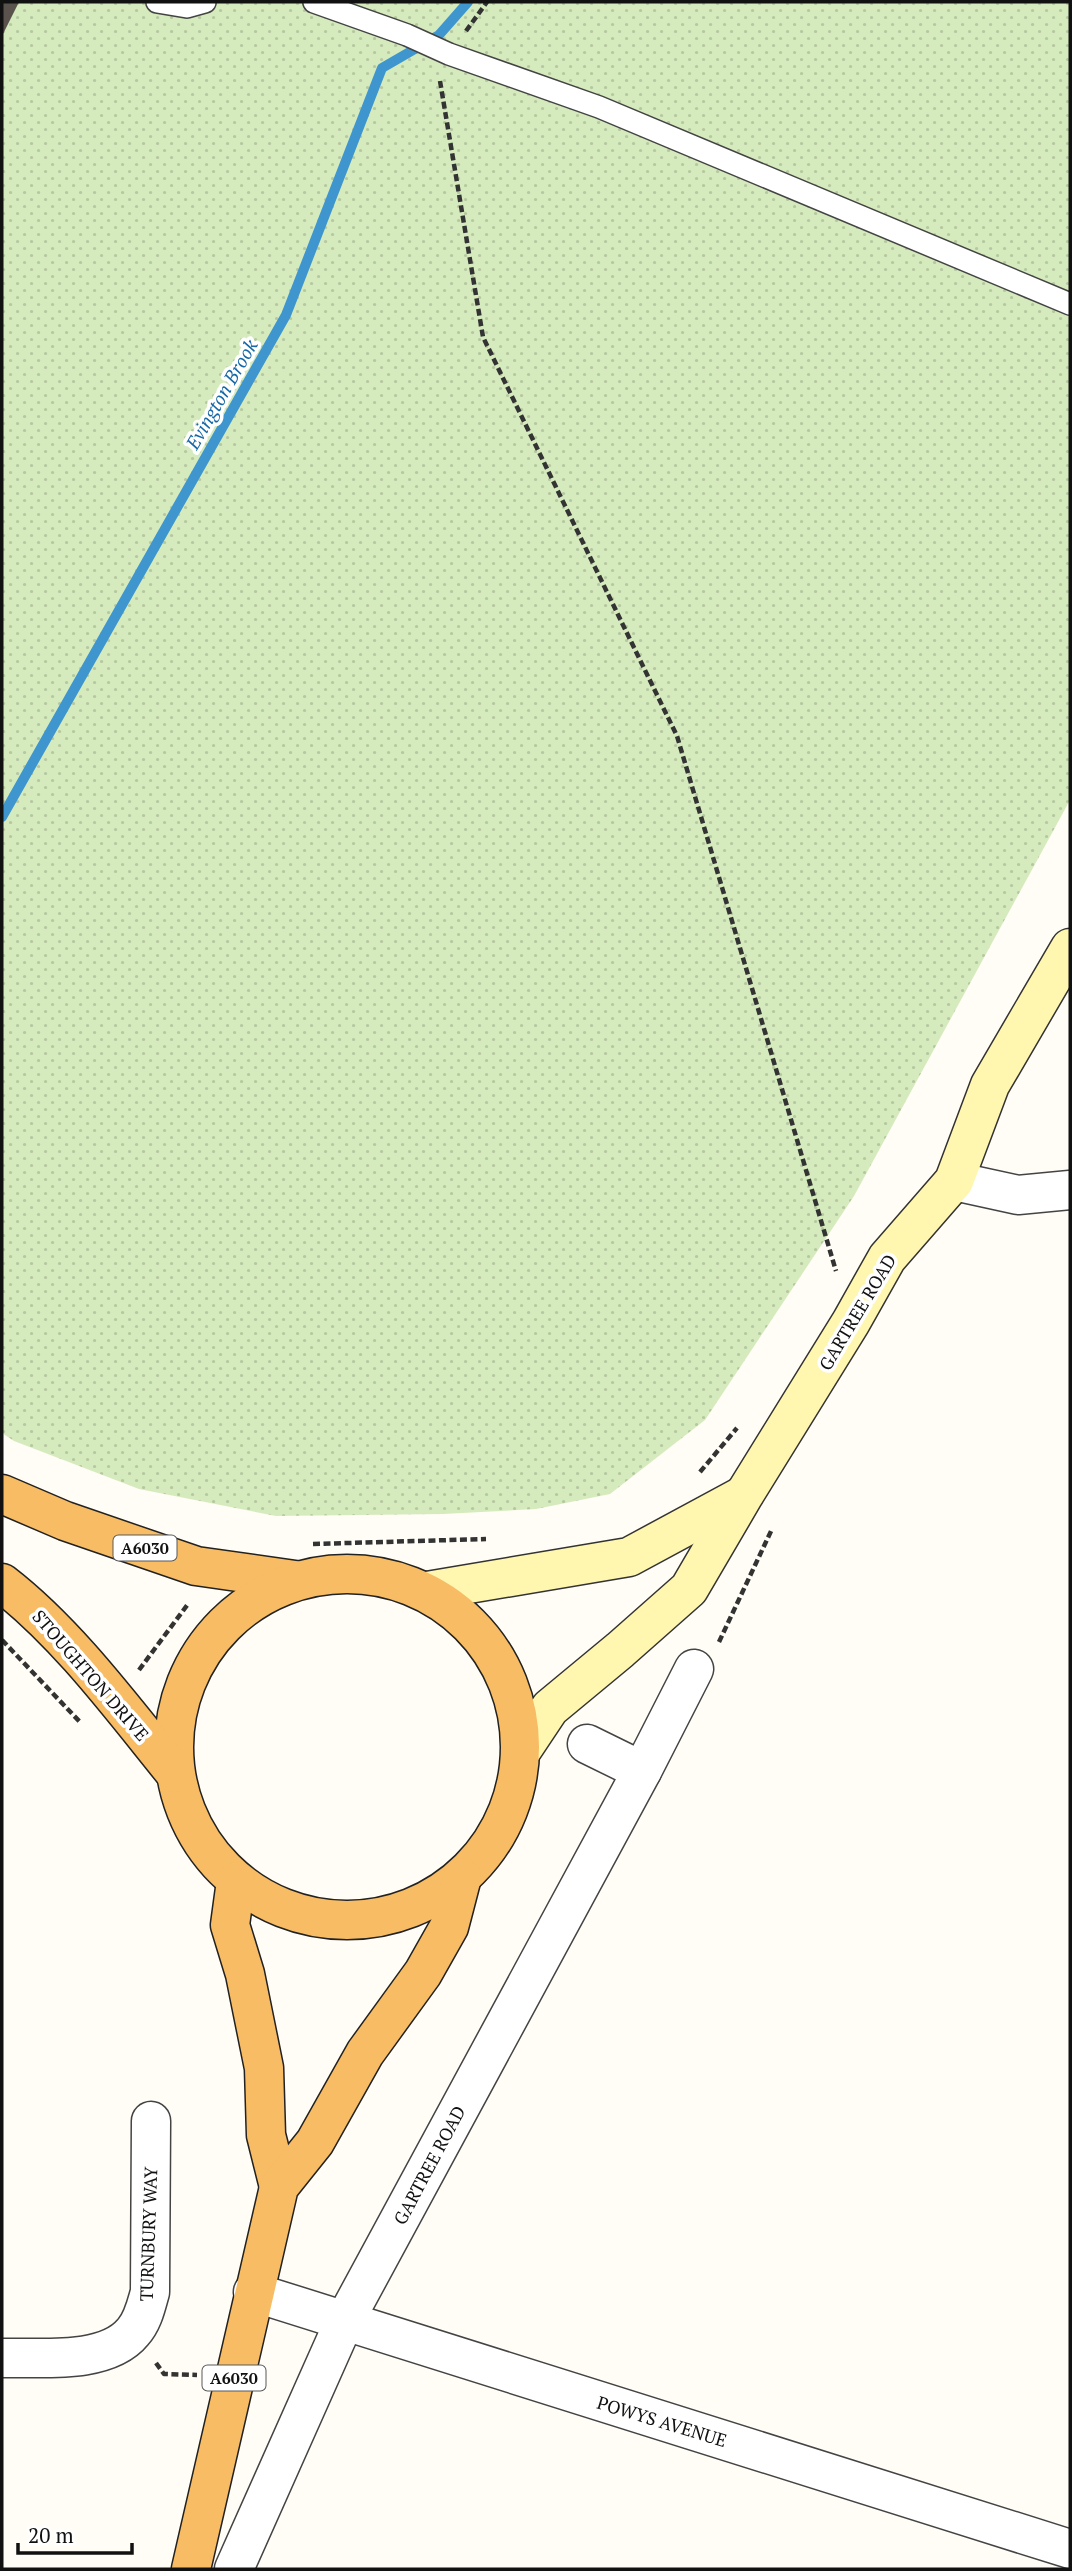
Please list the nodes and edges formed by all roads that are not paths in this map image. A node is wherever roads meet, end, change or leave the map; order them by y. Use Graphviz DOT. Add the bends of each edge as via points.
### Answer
graph roads {
  1 [pos="157,2"];
  2 [pos="205,2"];
  3 [pos="314,2"];
  4 [pos="1070,304"];
  5 [pos="1070,948"];
  6 [pos="954,1181"];
  7 [pos="1070,1190"];
  8 [pos="2,1494"];
  9 [pos="744,1495"];
  10 [pos="295,1580"];
  11 [pos="2,1583"];
  12 [pos="427,1591"];
  13 [pos="694,1669"];
  14 [pos="587,1744"];
  15 [pos="522,1750"];
  16 [pos="642,1771"];
  17 [pos="175,1773"];
  18 [pos="462,1877"];
  19 [pos="236,1881"];
  20 [pos="151,2121"];
  21 [pos="279,2187"];
  22 [pos="253,2292"];
  23 [pos="344,2322"];
  24 [pos="2,2358"];
  25 [pos="1070,2549"];
  26 [pos="191,2569"];
  27 [pos="234,2569"];
  1 -- 2 [label="lane" via="187,7"];
  3 -- 4 [label="lane" via="599,107"];
  5 -- 6 [label="main road, GARTREE ROAD" via="990,1085"];
  6 -- 7 [label="street" via="1018,1195"];
  6 -- 9 [label="main road, GARTREE ROAD" via="887,1258"];
  8 -- 10 [label="highway, A6030" via="196,1566"];
  9 -- 12 [label="main road, GARTREE ROAD" via="629,1558"];
  9 -- 15 [label="main road, GARTREE ROAD" via="689,1588 550,1708"];
  10 -- 12 [label="highway" via="375,1574"];
  10 -- 17 [label="highway" via="256,1598 211,1636 181,1693"];
  11 -- 17 [label="highway, STOUGHTON DRIVE" via="29,1604 114,1697"];
  12 -- 15 [label="highway" via="485,1640 517,1706"];
  13 -- 16 [label="street, GARTREE ROAD"];
  14 -- 16 [label="street"];
  15 -- 18 [label="highway" via="513,1800 484,1855"];
  16 -- 23 [label="street, GARTREE ROAD"];
  17 -- 19 [label="highway" via="191,1824 214,1860"];
  18 -- 19 [label="highway" via="394,1915 331,1920 273,1904"];
  18 -- 21 [label="highway, A6030" via="449,1927 423,1973 365,2053 315,2142"];
  19 -- 21 [label="highway, A6030" via="230,1925 264,2068 266,2135"];
  20 -- 24 [label="street, TURNBURY WAY" via="150,2292 133,2333 114,2348 79,2356"];
  21 -- 22 [label="highway, A6030"];
  22 -- 23 [label="street, POWYS AVENUE"];
  22 -- 26 [label="highway, A6030"];
  23 -- 25 [label="street, POWYS AVENUE"];
  23 -- 27 [label="street, GARTREE ROAD"];
}
